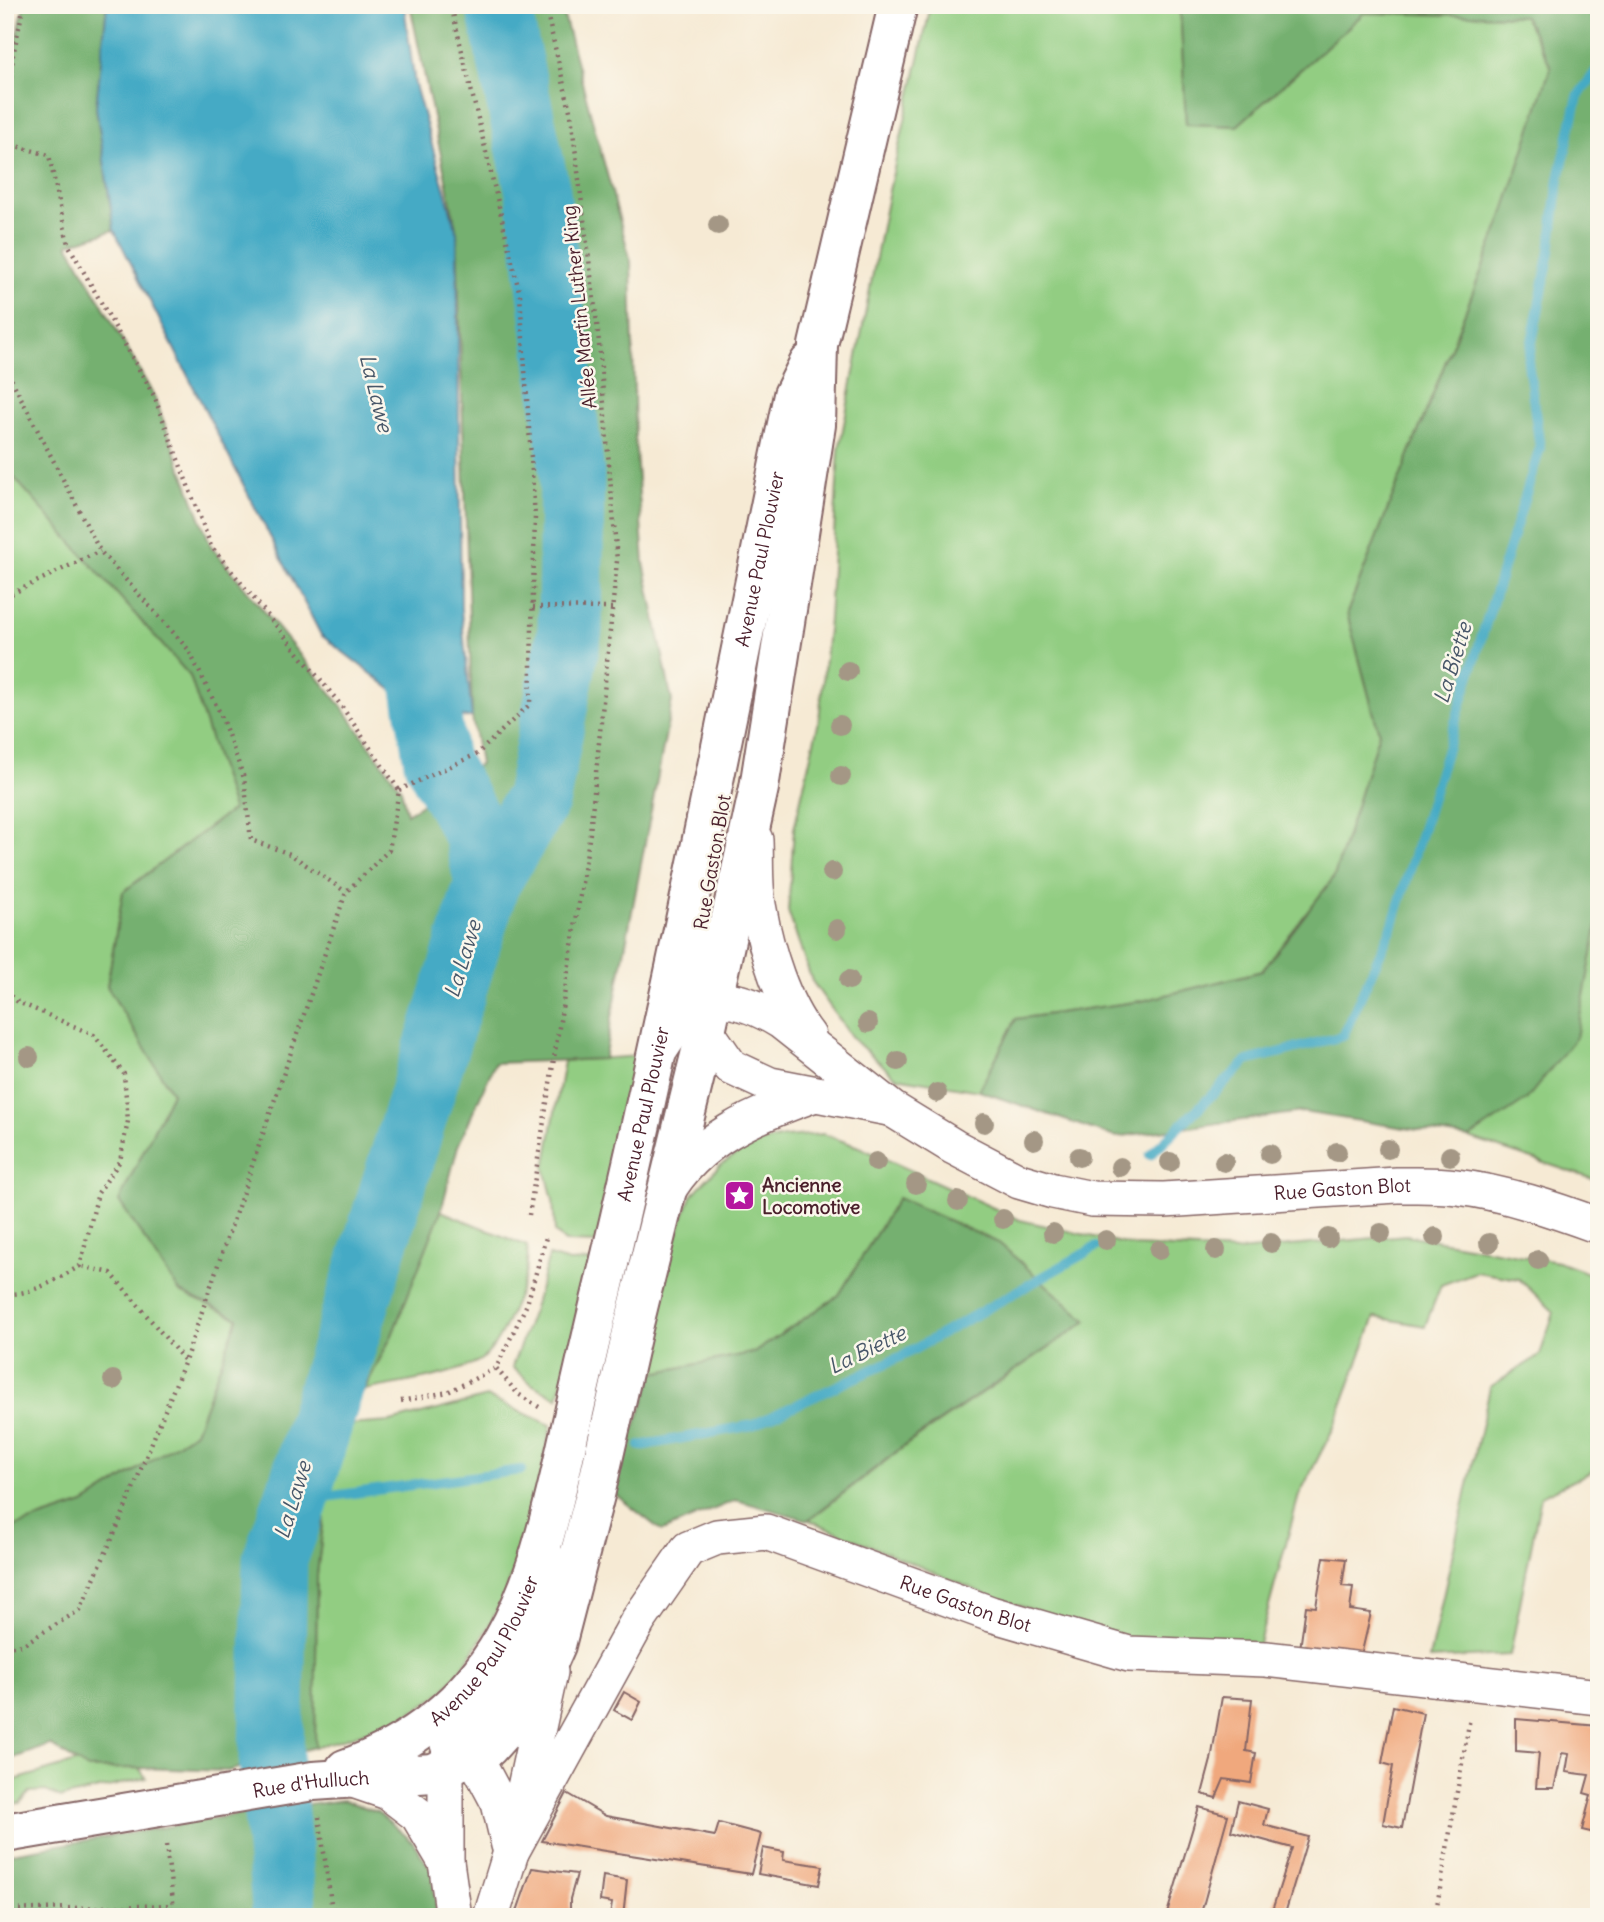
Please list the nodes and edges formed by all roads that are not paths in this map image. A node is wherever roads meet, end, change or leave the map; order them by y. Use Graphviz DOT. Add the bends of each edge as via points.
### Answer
graph roads {
  1 [pos="898,5"];
  2 [pos="818,345"];
  3 [pos="726,717"];
  4 [pos="759,788"];
  5 [pos="704,1012"];
  6 [pos="818,1049"];
  7 [pos="654,1060"];
  8 [pos="812,1095"];
  9 [pos="892,1109"];
  10 [pos="666,1194"];
  11 [pos="1599,1226"];
  12 [pos="545,1539"];
  13 [pos="556,1645"];
  14 [pos="1599,1697"];
  15 [pos="415,1735"];
  16 [pos="457,1755"];
  17 [pos="350,1779"];
  18 [pos="313,1781"];
  19 [pos="5,1833"];
  20 [pos="511,1852"];
  21 [pos="446,1862"];
  22 [pos="454,1917"];
  23 [pos="491,1917"];
  1 -- 2 [label="main road, Avenue Paul Plouvier"];
  2 -- 3 [label="main road, Avenue Paul Plouvier" via="793,395"];
  2 -- 4 [label="main road, Avenue Paul Plouvier" via="816,425"];
  3 -- 5 [label="street, Rue Gaston Blot" via="724,803 692,983"];
  3 -- 7 [label="main road, Avenue Paul Plouvier"];
  4 -- 5 [label="main road, Avenue Paul Plouvier"];
  4 -- 6 [label="street, Rue Gaston Blot" via="755,832 758,909 785,996 797,1023"];
  5 -- 6 [label="street, Rue Gaston Blot" via="745,1004 764,1010"];
  5 -- 7 [label="street"];
  5 -- 8 [label="street, Rue Gaston Blot" via="732,1067 770,1085"];
  5 -- 10 [label="main road, Avenue Paul Plouvier"];
  6 -- 9 [label="street, Rue Gaston Blot"];
  7 -- 12 [label="main road, Avenue Paul Plouvier"];
  8 -- 9 [label="street, Rue Gaston Blot"];
  8 -- 10 [label="street, Rue Gaston Blot" via="764,1112 720,1138 677,1173"];
  9 -- 11 [label="street, Rue Gaston Blot" via="1019,1181 1092,1199 1164,1200 1431,1185 1551,1208"];
  10 -- 13 [label="main road, Avenue Paul Plouvier"];
  12 -- 15 [label="main road, Avenue Paul Plouvier" via="529,1590 503,1641 466,1693"];
  12 -- 16 [label="street" via="547,1574 540,1617 521,1657 468,1723"];
  13 -- 16 [label="main road, Rue d'Hulluch" via="532,1699 488,1748"];
  13 -- 20 [label="street"];
  14 -- 20 [label="street, Rue Gaston Blot" via="1266,1659 1129,1654 991,1614 766,1532 717,1537 688,1549 638,1621"];
  15 -- 16 [label="street"];
  15 -- 18 [label="main road, Avenue Paul Plouvier" via="372,1759"];
  16 -- 17 [label="main road, Rue d'Hulluch" via="433,1773"];
  16 -- 20 [label="street" via="499,1803"];
  16 -- 21 [label="street"];
  17 -- 18 [label="main road, Rue d'Hulluch"];
  17 -- 21 [label="street" via="388,1792 418,1815"];
  18 -- 19 [label="main road, Rue d'Hulluch"];
  20 -- 23 [label="street"];
  21 -- 22 [label="street"];
}
